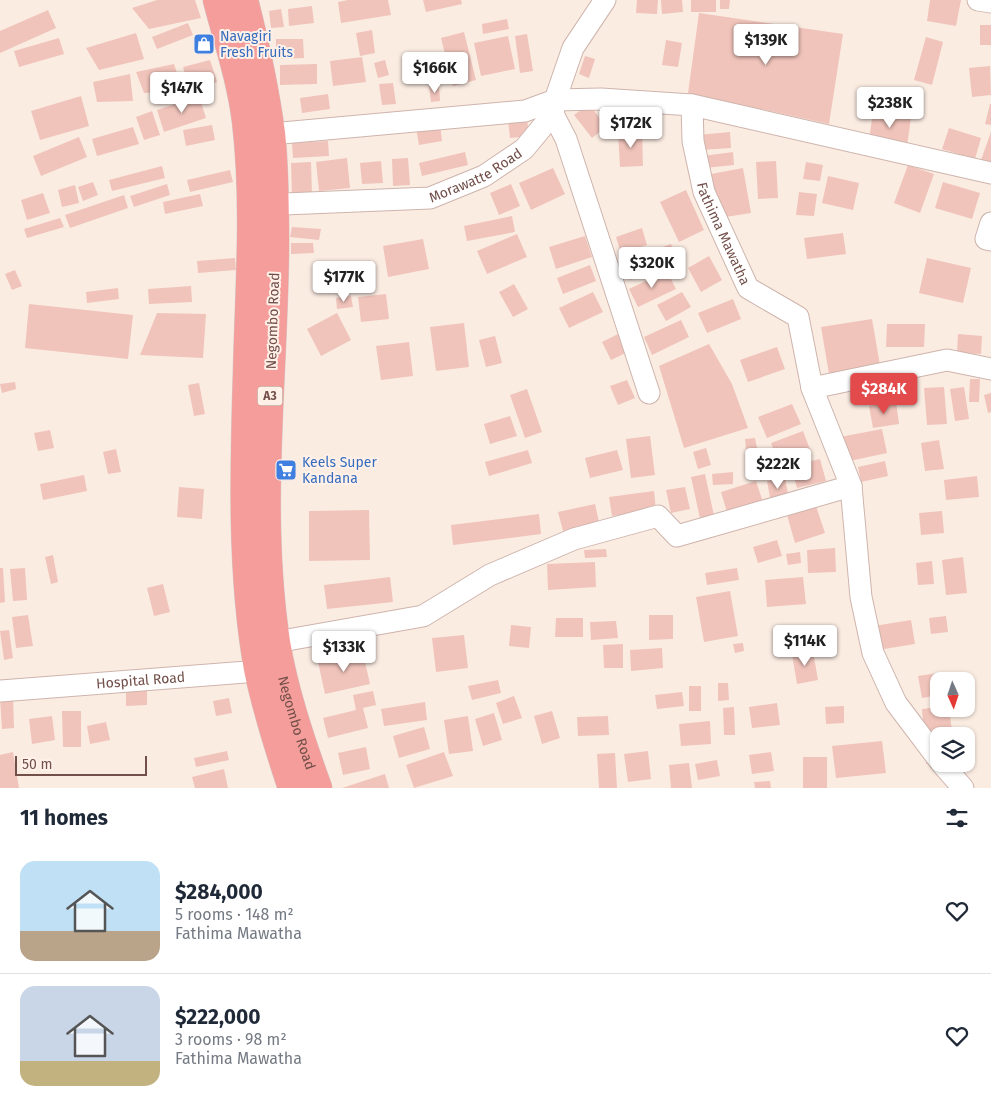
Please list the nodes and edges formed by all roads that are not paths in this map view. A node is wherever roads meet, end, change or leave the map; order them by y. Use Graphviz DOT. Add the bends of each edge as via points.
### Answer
graph roads {
  1 [pos="217,0"];
  2 [pos="244,0"];
  3 [pos="605,0"];
  4 [pos="978,0"];
  5 [pos="991,2"];
  6 [pos="692,105"];
  7 [pos="554,107"];
  8 [pos="271,134"];
  9 [pos="991,173"];
  10 [pos="264,205"];
  11 [pos="991,223"];
  12 [pos="991,240"];
  13 [pos="991,369"];
  14 [pos="812,388"];
  15 [pos="649,393"];
  16 [pos="851,486"];
  17 [pos="276,642"];
  18 [pos="270,670"];
  19 [pos="0,691"];
  20 [pos="930,748"];
  21 [pos="949,772"];
  22 [pos="292,788"];
  23 [pos="318,788"];
  24 [pos="964,788"];
  1 -- 10 [label="highway, Negombo Road / A3"];
  2 -- 8 [label="highway, Negombo Road / A3"];
  3 -- 7 [label="street, Morawatte Road" via="573,48"];
  4 -- 5 [label="street"];
  6 -- 7 [label="street" via="601,99"];
  6 -- 9 [label="street"];
  6 -- 14 [label="street, Fathima Mawatha" via="693,141 704,192 748,288 798,317"];
  7 -- 8 [label="street"];
  7 -- 10 [label="street, Morawatte Road" via="524,149 484,176 430,198"];
  7 -- 15 [label="street"];
  8 -- 10 [label="highway, Negombo Road / A3"];
  10 -- 17 [label="highway, Negombo Road / A3" via="274,291 266,513"];
  10 -- 18 [label="highway, Negombo Road / A3" via="244,454 249,599"];
  11 -- 12 [label="street" via="986,239"];
  13 -- 14 [label="street" via="947,360"];
  14 -- 16 [label="street, Fathima Mawatha"];
  16 -- 17 [label="street" via="677,536 658,516 574,539 490,575 423,616"];
  16 -- 20 [label="street, Fathima Mawatha" via="861,597 873,653 896,703"];
  17 -- 18 [label="highway, Negombo Road / A3"];
  18 -- 19 [label="street, Hospital Road"];
  18 -- 22 [label="highway, Negombo Road / A3" via="276,740"];
  18 -- 23 [label="highway, Negombo Road / A3" via="300,733"];
  21 -- 24 [label="street"];
}
